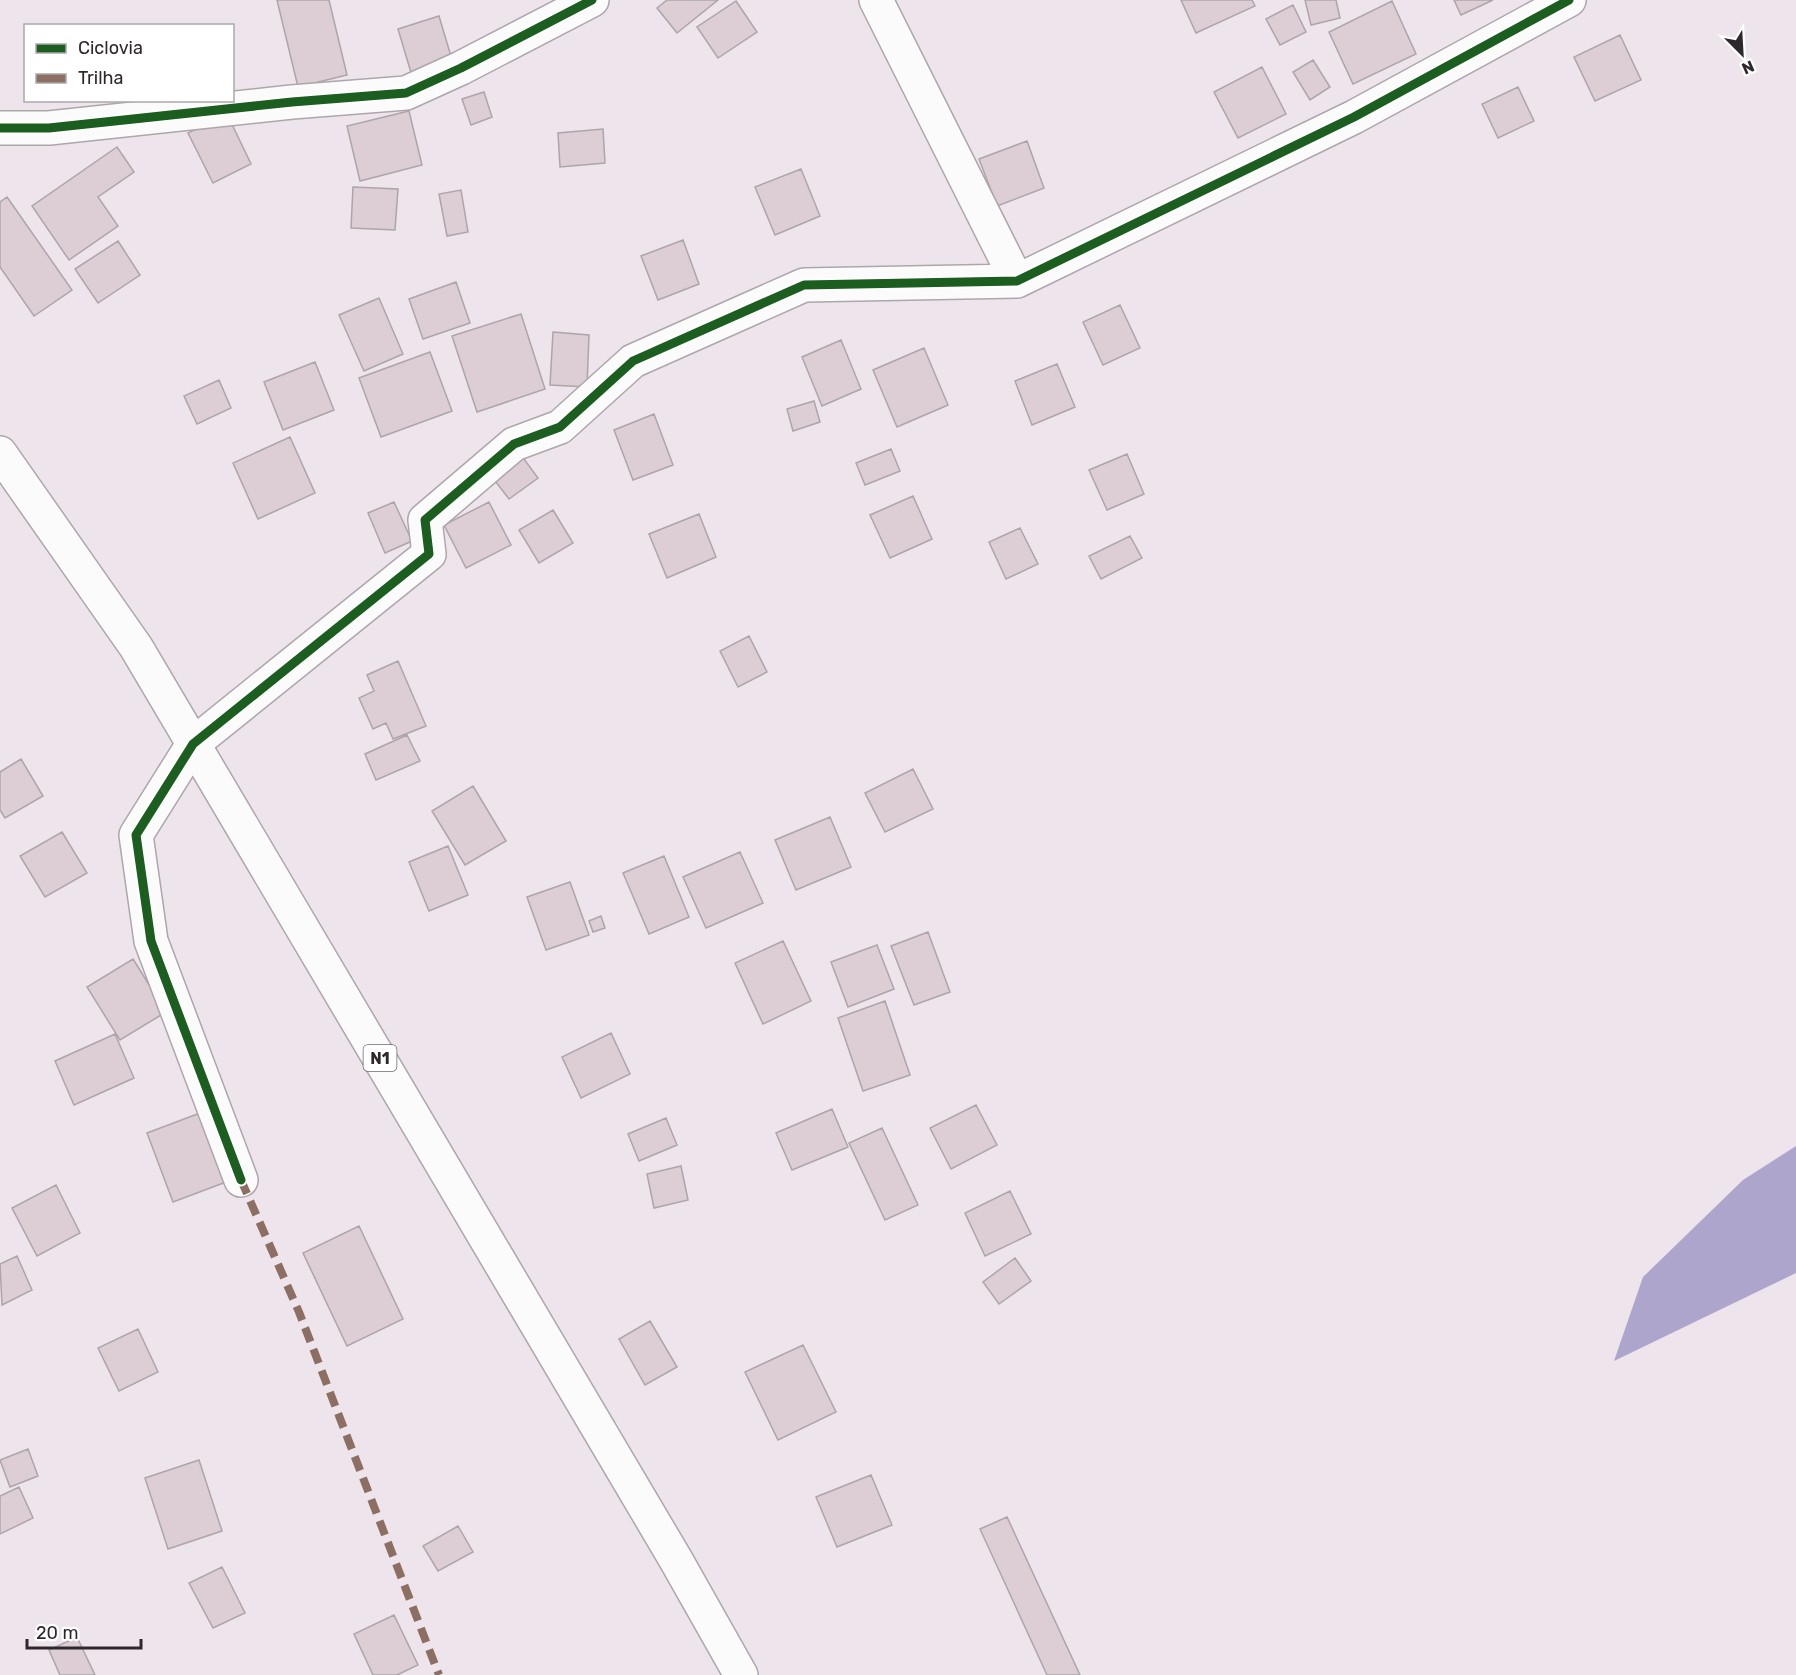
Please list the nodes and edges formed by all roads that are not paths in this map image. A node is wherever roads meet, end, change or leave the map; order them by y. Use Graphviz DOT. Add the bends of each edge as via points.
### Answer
graph roads {
  1 [pos="592,0"];
  2 [pos="876,0"];
  3 [pos="1569,0"];
  4 [pos="0,128"];
  5 [pos="1017,281"];
  6 [pos="0,453"];
  7 [pos="193,744"];
  8 [pos="241,1180"];
  9 [pos="741,1675"];
  1 -- 4 [label="main road" via="406,93 49,128"];
  2 -- 5 [label="main road"];
  3 -- 5 [label="main road" via="1354,117"];
  5 -- 7 [label="main road" via="804,285 633,361 560,427 514,444 425,520 429,554"];
  6 -- 7 [label="main road, N1" via="136,648"];
  7 -- 8 [label="main road" via="136,836 151,941"];
  7 -- 9 [label="main road, N1"];
}
